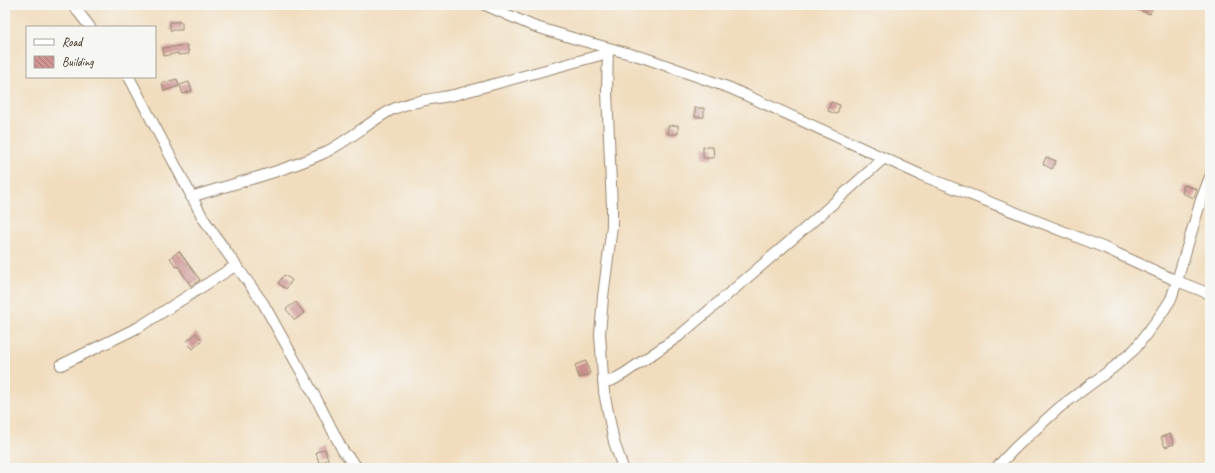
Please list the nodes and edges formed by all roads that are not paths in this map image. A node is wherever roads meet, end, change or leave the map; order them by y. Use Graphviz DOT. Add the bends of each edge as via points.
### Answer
graph roads {
  1 [pos="73,5"];
  2 [pos="485,5"];
  3 [pos="89,26"];
  4 [pos="608,51"];
  5 [pos="130,78"];
  6 [pos="883,159"];
  7 [pos="1210,177"];
  8 [pos="191,197"];
  9 [pos="235,266"];
  10 [pos="1178,281"];
  11 [pos="1210,294"];
  12 [pos="61,365"];
  13 [pos="603,382"];
  14 [pos="358,468"];
  15 [pos="623,468"];
  16 [pos="996,468"];
  1 -- 3 [label="street"];
  2 -- 4 [label="street" via="533,26"];
  4 -- 6 [label="street" via="660,62 730,88"];
  4 -- 8 [label="street" via="454,95 393,109 320,155"];
  4 -- 13 [label="street" via="607,92 612,207 600,334"];
  5 -- 8 [label="street"];
  6 -- 10 [label="street" via="1105,248"];
  6 -- 13 [label="street" via="679,336 625,373"];
  7 -- 10 [label="street"];
  8 -- 9 [label="street"];
  9 -- 12 [label="street" via="139,327"];
  9 -- 14 [label="street" via="263,303 343,451"];
  10 -- 11 [label="street"];
  10 -- 16 [label="street" via="1162,313 1135,349 1060,407"];
  13 -- 15 [label="street" via="614,442"];
}
